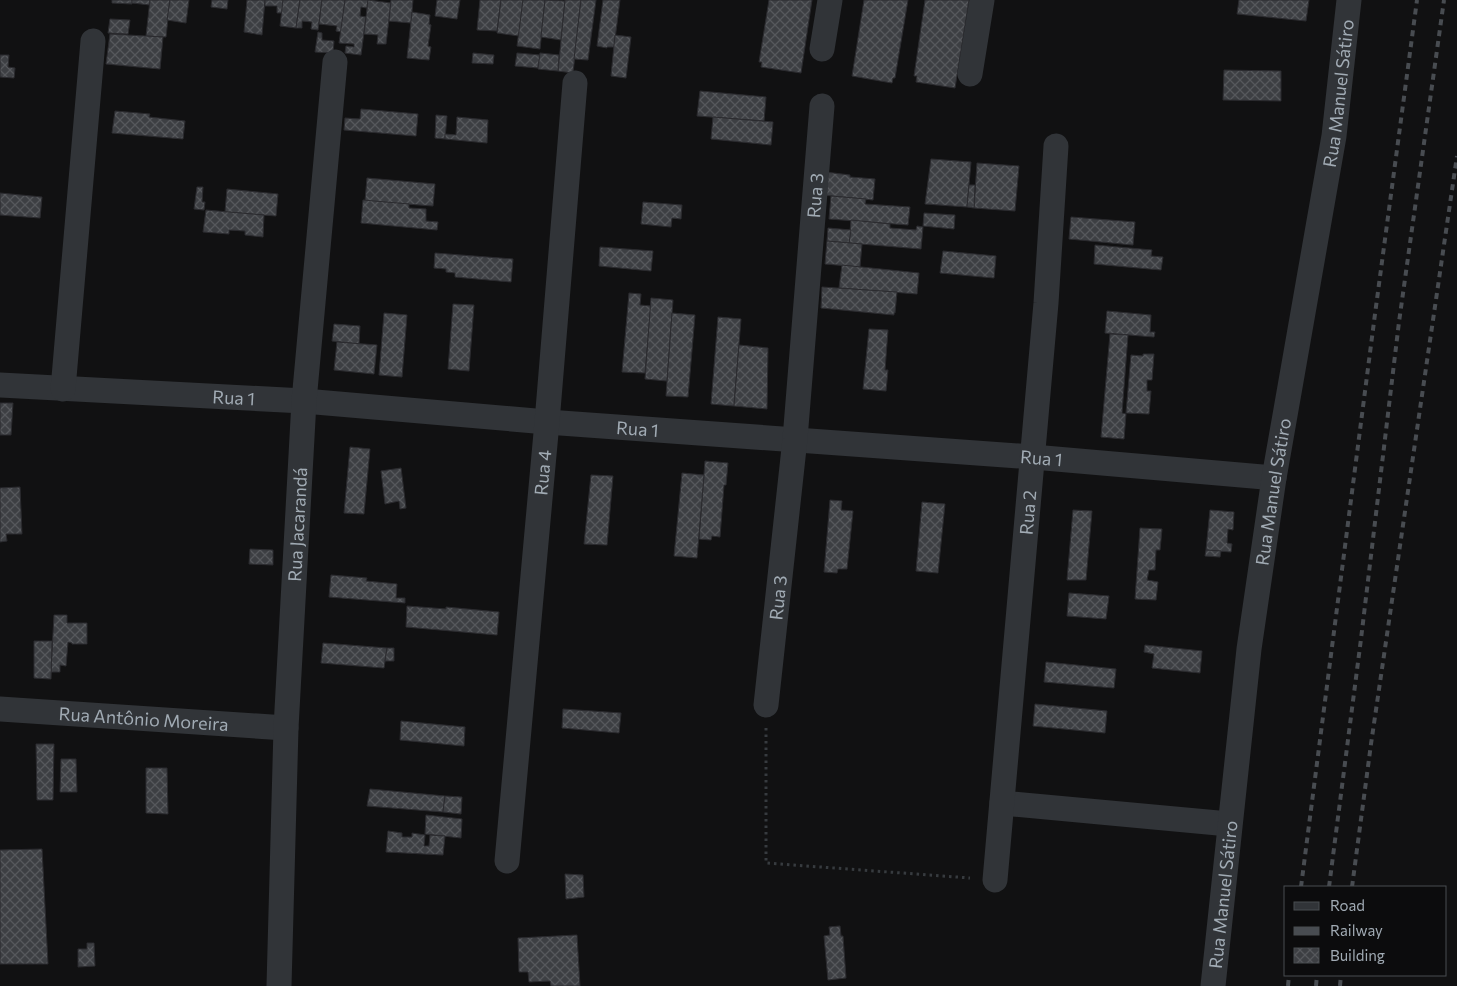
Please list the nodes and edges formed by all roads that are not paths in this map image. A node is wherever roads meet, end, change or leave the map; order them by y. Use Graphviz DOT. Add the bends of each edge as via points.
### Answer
graph roads {
  1 [pos="830,0"];
  2 [pos="982,0"];
  3 [pos="1349,0"];
  4 [pos="93,41"];
  5 [pos="822,49"];
  6 [pos="335,62"];
  7 [pos="970,74"];
  8 [pos="575,83"];
  9 [pos="822,106"];
  10 [pos="1056,146"];
  11 [pos="0,385"];
  12 [pos="64,389"];
  13 [pos="304,401"];
  14 [pos="548,422"];
  15 [pos="795,439"];
  16 [pos="1033,457"];
  17 [pos="1274,478"];
  18 [pos="766,705"];
  19 [pos="0,709"];
  20 [pos="286,728"];
  21 [pos="1002,803"];
  22 [pos="1229,824"];
  23 [pos="507,861"];
  24 [pos="995,880"];
  25 [pos="279,986"];
  26 [pos="1213,986"];
  1 -- 5 [label="street"];
  2 -- 7 [label="street"];
  3 -- 17 [label="street, Rua Manuel Sátiro" via="1334,136"];
  4 -- 12 [label="street"];
  6 -- 13 [label="street, Rua Jacarandá"];
  8 -- 14 [label="street, Rua 4"];
  9 -- 15 [label="street, Rua 3"];
  10 -- 16 [label="street, Rua 2"];
  11 -- 12 [label="street, Rua 1"];
  12 -- 13 [label="street, Rua 1"];
  13 -- 14 [label="street, Rua 1"];
  13 -- 20 [label="street, Rua Jacarandá"];
  14 -- 15 [label="street, Rua 1"];
  14 -- 23 [label="street, Rua 4"];
  15 -- 16 [label="street, Rua 1"];
  15 -- 18 [label="street, Rua 3"];
  16 -- 17 [label="street, Rua 1"];
  16 -- 21 [label="street, Rua 2"];
  17 -- 22 [label="street, Rua Manuel Sátiro" via="1249,649"];
  19 -- 20 [label="street, Rua Antônio Moreira"];
  20 -- 25 [label="street, Rua Jacarandá"];
  21 -- 22 [label="street"];
  21 -- 24 [label="street, Rua 2"];
  22 -- 26 [label="street, Rua Manuel Sátiro"];
}
